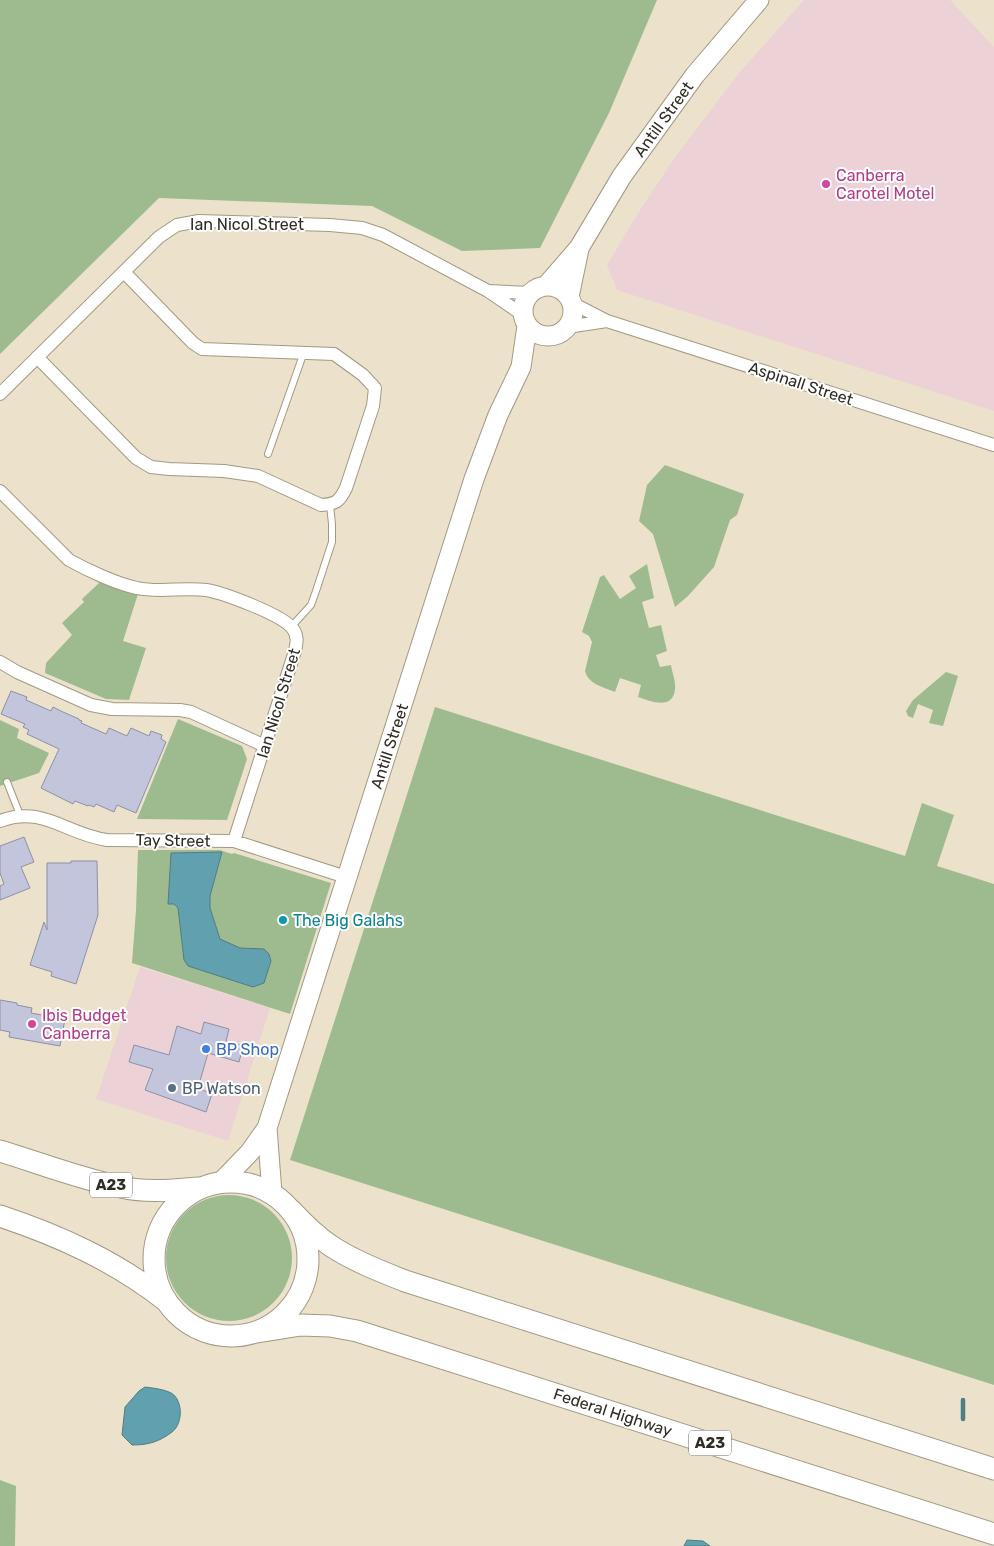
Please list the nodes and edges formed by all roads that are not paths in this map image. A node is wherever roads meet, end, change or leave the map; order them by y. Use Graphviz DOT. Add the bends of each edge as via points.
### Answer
graph roads {
  1 [pos="759,0"];
  2 [pos="579,248"];
  3 [pos="124,272"];
  4 [pos="538,290"];
  5 [pos="488,291"];
  6 [pos="570,300"];
  7 [pos="525,321"];
  8 [pos="608,321"];
  9 [pos="560,331"];
  10 [pos="304,352"];
  11 [pos="37,357"];
  12 [pos="521,367"];
  13 [pos="0,394"];
  14 [pos="994,445"];
  15 [pos="268,454"];
  16 [pos="0,491"];
  17 [pos="330,505"];
  18 [pos="291,627"];
  19 [pos="1,666"];
  20 [pos="265,746"];
  21 [pos="8,782"];
  22 [pos="20,815"];
  23 [pos="0,821"];
  24 [pos="234,841"];
  25 [pos="346,877"];
  26 [pos="267,1128"];
  27 [pos="0,1151"];
  28 [pos="221,1182"];
  29 [pos="200,1187"];
  30 [pos="272,1193"];
  31 [pos="291,1210"];
  32 [pos="0,1216"];
  33 [pos="167,1302"];
  34 [pos="257,1332"];
  35 [pos="994,1469"];
  36 [pos="994,1534"];
  1 -- 2 [label="main road, Antill Street" via="695,75 644,145"];
  2 -- 4 [label="main road, Antill Street"];
  2 -- 6 [label="main road, Antill Street"];
  3 -- 5 [label="street, Ian Nicol Street" via="159,237 177,225 199,221 330,225 362,228 383,235"];
  3 -- 10 [label="street" via="202,349"];
  3 -- 11 [label="street, Ian Nicol Street"];
  4 -- 5 [label="street, Ian Nicol Street"];
  4 -- 6 [label="main road" via="559,288"];
  4 -- 7 [label="main road" via="523,307"];
  5 -- 7 [label="street, Ian Nicol Street"];
  6 -- 8 [label="street, Aspinall Street"];
  6 -- 9 [label="main road" via="572,320"];
  7 -- 9 [label="main road" via="538,334"];
  7 -- 12 [label="main road, Antill Street"];
  8 -- 9 [label="street, Aspinall Street"];
  8 -- 14 [label="street, Aspinall Street"];
  9 -- 12 [label="main road, Antill Street"];
  10 -- 15 [label="lane"];
  10 -- 17 [label="street" via="334,354 376,388 346,488 340,500"];
  11 -- 13 [label="street, Ian Nicol Street"];
  11 -- 17 [label="street" via="136,458 151,466 258,476 320,506"];
  12 -- 25 [label="main road, Antill Street" via="498,415 474,479"];
  16 -- 18 [label="street, Ian Nicol Street" via="69,560 81,567 135,588 194,589 217,593 277,617"];
  17 -- 18 [label="lane" via="332,542 311,605"];
  18 -- 20 [label="street, Ian Nicol Street" via="297,638 295,651"];
  19 -- 20 [label="street" via="91,705 112,709 191,712"];
  20 -- 24 [label="street, Ian Nicol Street"];
  21 -- 22 [label="lane"];
  22 -- 23 [label="street, Tay Street"];
  22 -- 24 [label="street, Tay Street" via="39,816 89,837 107,840"];
  24 -- 25 [label="street, Tay Street"];
  25 -- 26 [label="main road, Antill Street"];
  26 -- 28 [label="main road, Antill Street" via="250,1152"];
  26 -- 30 [label="main road, Antill Street"];
  27 -- 29 [label="highway, A23" via="122,1188 165,1191"];
  28 -- 29 [label="highway, A23"];
  28 -- 30 [label="highway, A23" via="248,1183"];
  29 -- 33 [label="highway, A23" via="177,1202 156,1237 155,1276"];
  30 -- 31 [label="highway, A23"];
  31 -- 34 [label="highway, A23" via="307,1246 305,1281 287,1313"];
  31 -- 35 [label="highway, A23" via="330,1246 405,1281"];
  32 -- 33 [label="highway, A23" via="49,1233 106,1260"];
  33 -- 34 [label="highway, A23" via="186,1321 208,1333 234,1336"];
  34 -- 36 [label="highway, Federal Highway / A23" via="301,1325 357,1331"];
}
